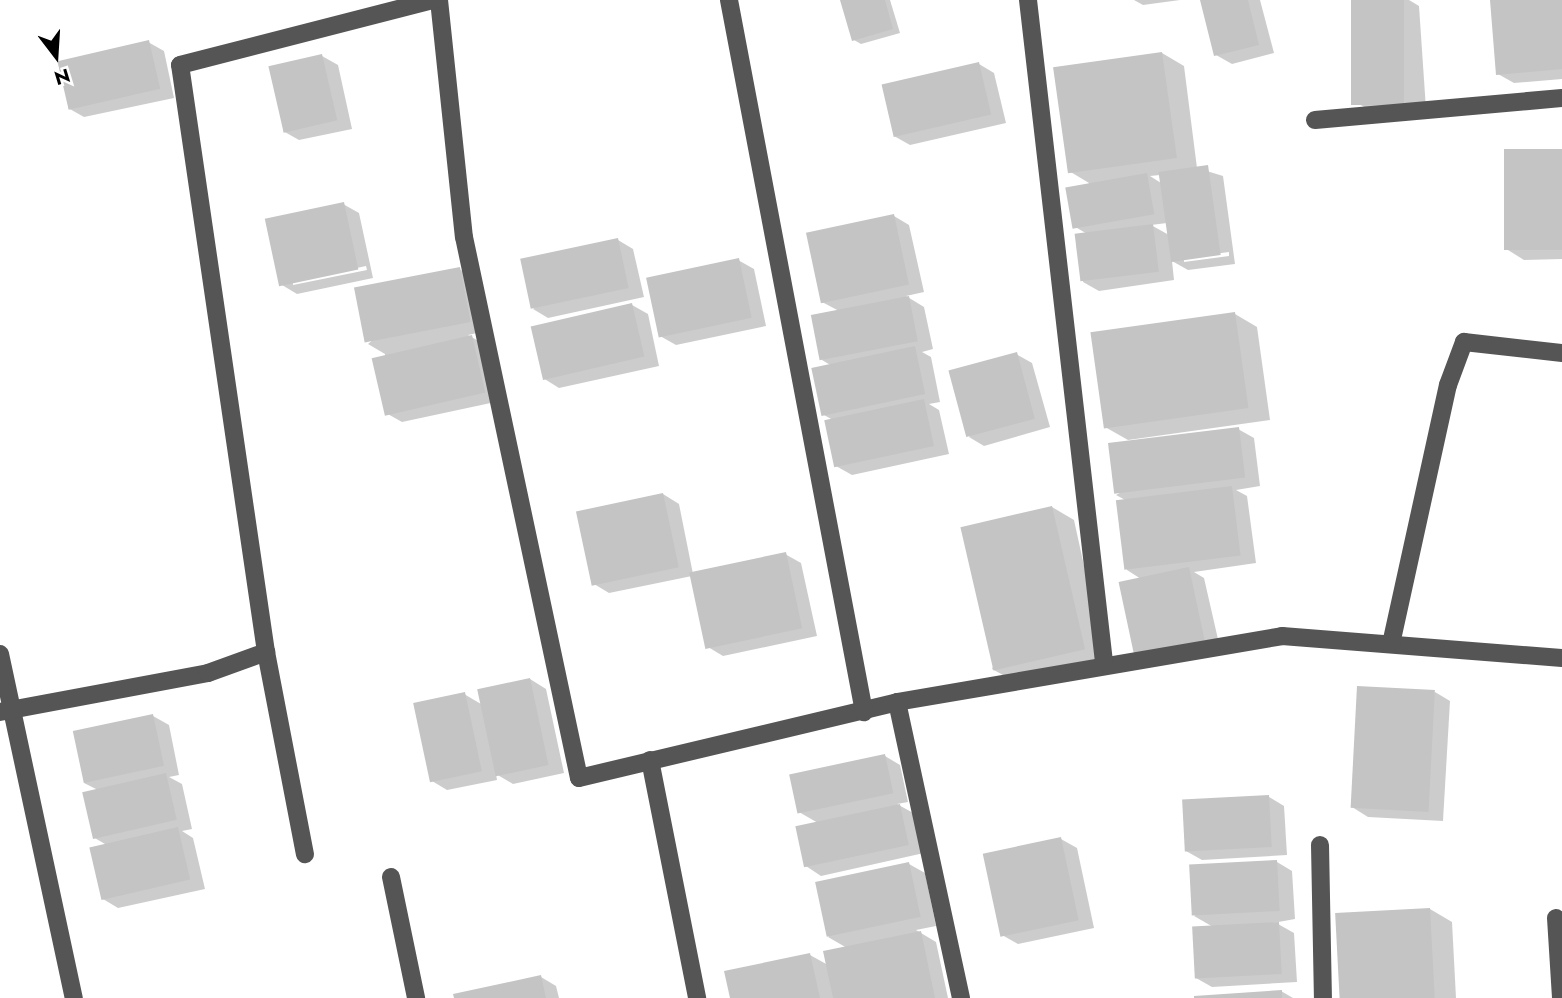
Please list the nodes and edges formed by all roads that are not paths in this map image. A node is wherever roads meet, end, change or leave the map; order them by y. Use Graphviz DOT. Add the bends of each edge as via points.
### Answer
graph roads {
  1 [pos="437,0"];
  2 [pos="729,0"];
  3 [pos="1028,0"];
  4 [pos="1562,98"];
  5 [pos="1315,120"];
  6 [pos="1562,353"];
  7 [pos="1391,644"];
  8 [pos="266,652"];
  9 [pos="0,654"];
  10 [pos="1562,658"];
  11 [pos="1104,662"];
  12 [pos="897,702"];
  13 [pos="5,710"];
  14 [pos="864,712"];
  15 [pos="650,760"];
  16 [pos="1320,845"];
  17 [pos="305,853"];
  18 [pos="391,877"];
  19 [pos="1556,918"];
  20 [pos="74,998"];
  21 [pos="416,998"];
  22 [pos="697,998"];
  23 [pos="961,998"];
  24 [pos="1323,998"];
  25 [pos="1561,998"];
  1 -- 8 [label="street" via="180,65"];
  1 -- 15 [label="street" via="464,237 579,778"];
  2 -- 14 [label="street"];
  3 -- 11 [label="street"];
  4 -- 5 [label="street"];
  6 -- 7 [label="street" via="1464,342 1448,385"];
  7 -- 10 [label="street"];
  7 -- 11 [label="street" via="1282,636"];
  8 -- 13 [label="street" via="208,673"];
  8 -- 17 [label="street"];
  9 -- 13 [label="street"];
  11 -- 12 [label="street"];
  12 -- 14 [label="street"];
  12 -- 23 [label="street"];
  13 -- 20 [label="street"];
  14 -- 15 [label="street"];
  15 -- 22 [label="street"];
  16 -- 24 [label="street"];
  18 -- 21 [label="street"];
  19 -- 25 [label="street"];
}
